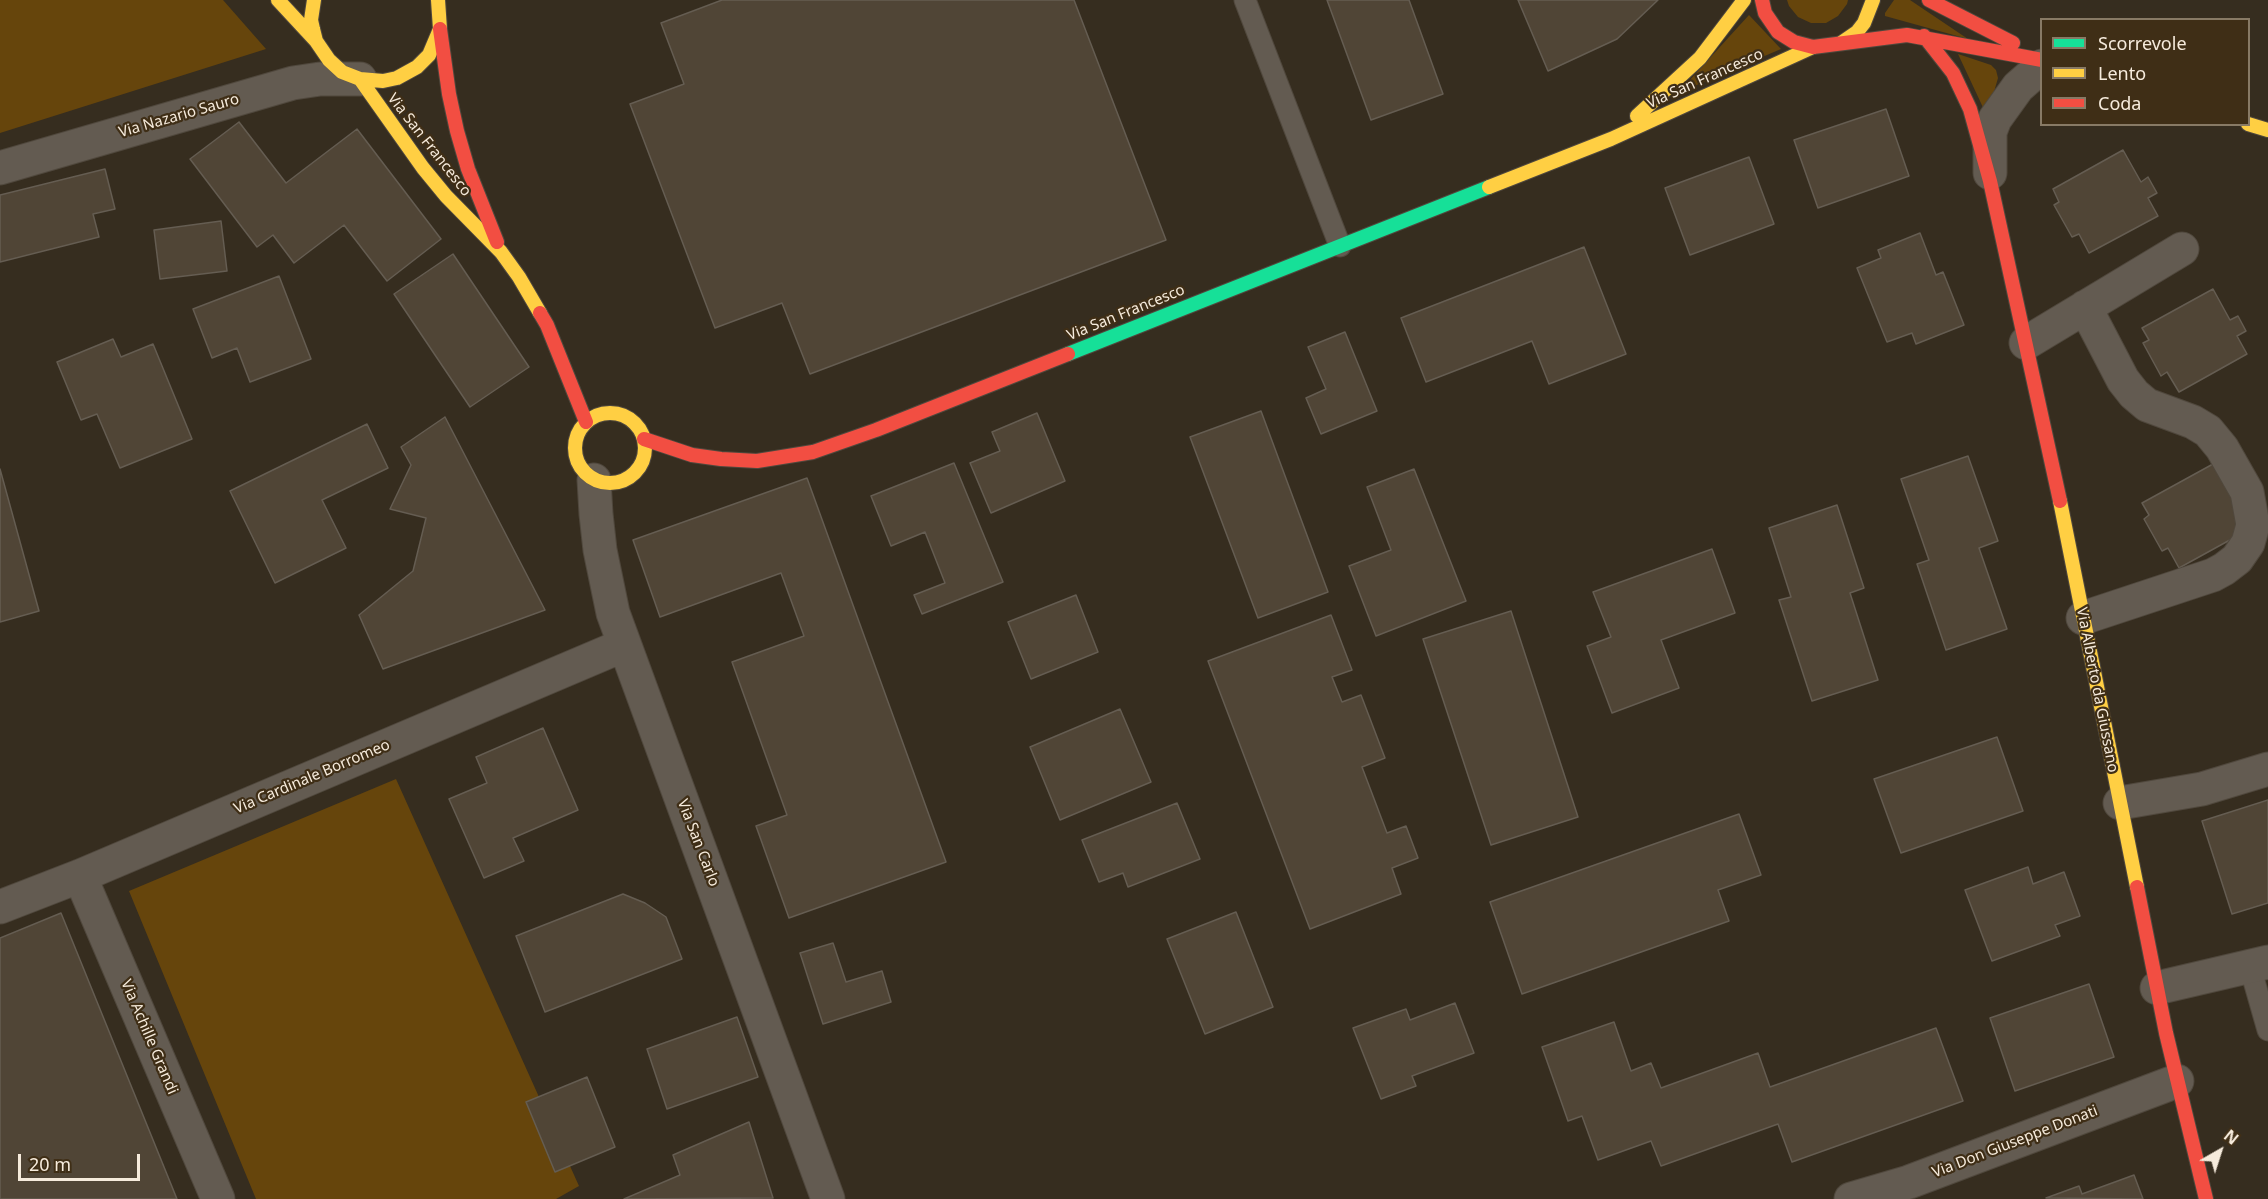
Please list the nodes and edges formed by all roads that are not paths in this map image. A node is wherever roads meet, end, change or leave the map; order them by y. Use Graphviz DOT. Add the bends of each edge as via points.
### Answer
graph roads {
  1 [pos="278,0"];
  2 [pos="314,0"];
  3 [pos="438,0"];
  4 [pos="1245,0"];
  5 [pos="1744,0"];
  6 [pos="1762,0"];
  7 [pos="1873,0"];
  8 [pos="1929,0"];
  9 [pos="440,29"];
  10 [pos="1924,36"];
  11 [pos="316,41"];
  12 [pos="1841,43"];
  13 [pos="1813,47"];
  14 [pos="2031,57"];
  15 [pos="360,80"];
  16 [pos="2250,125"];
  17 [pos="2268,130"];
  18 [pos="1611,139"];
  19 [pos="0,168"];
  20 [pos="1990,181"];
  21 [pos="1340,246"];
  22 [pos="2182,249"];
  23 [pos="501,252"];
  24 [pos="2085,307"];
  25 [pos="2026,343"];
  26 [pos="586,422"];
  27 [pos="644,439"];
  28 [pos="594,480"];
  29 [pos="2083,618"];
  30 [pos="624,645"];
  31 [pos="2268,769"];
  32 [pos="2120,803"];
  33 [pos="80,876"];
  34 [pos="0,907"];
  35 [pos="2259,964"];
  36 [pos="2157,988"];
  37 [pos="2268,1030"];
  38 [pos="2177,1081"];
  39 [pos="218,1199"];
  40 [pos="828,1199"];
  41 [pos="1851,1199"];
  42 [pos="2206,1199"];
  1 -- 11 [label="street"];
  2 -- 11 [label="street" via="311,20"];
  3 -- 9 [label="street, Via San Francesco"];
  4 -- 21 [label="lane"];
  5 -- 18 [label="street, Via San Francesco" via="1700,58"];
  6 -- 13 [label="street" via="1765,14 1778,32"];
  7 -- 12 [label="street" via="1864,23"];
  8 -- 14 [label="street"];
  9 -- 15 [label="street" via="429,54 417,67 397,78"];
  9 -- 23 [label="street, Via San Francesco" via="457,131"];
  10 -- 12 [label="street" via="1899,35"];
  10 -- 14 [label="street"];
  10 -- 20 [label="street, Via Alberto da Giussano" via="1953,73 1970,109"];
  11 -- 15 [label="street" via="342,72"];
  12 -- 13 [label="street"];
  13 -- 18 [label="street, Via San Francesco"];
  14 -- 20 [label="street, Via Alberto da Giussano" via="1990,132"];
  15 -- 19 [label="street, Via Nazario Sauro" via="293,83"];
  15 -- 23 [label="street, Via San Francesco" via="438,187"];
  16 -- 17 [label="street"];
  18 -- 21 [label="street, Via San Francesco"];
  20 -- 25 [label="street, Via Alberto da Giussano"];
  21 -- 27 [label="street, Via San Francesco" via="813,452 757,461 721,459 692,455"];
  22 -- 24 [label="street"];
  23 -- 26 [label="street, Via San Francesco" via="547,325"];
  24 -- 25 [label="street"];
  24 -- 29 [label="street" via="2123,380 2134,393 2147,405 2208,431 2222,447 2247,492 2253,525 2248,543 2237,559 2213,575"];
  25 -- 29 [label="street, Via Alberto da Giussano"];
  26 -- 27 [label="street" via="612,413 626,417"];
  26 -- 28 [label="street" via="575,442 575,454 585,473"];
  27 -- 28 [label="street" via="644,455 638,470 626,479 610,483"];
  28 -- 30 [label="street, Via San Carlo" via="604,573"];
  29 -- 32 [label="street, Via Alberto da Giussano"];
  30 -- 33 [label="street, Via Cardinale Borromeo"];
  30 -- 40 [label="street, Via San Carlo"];
  31 -- 32 [label="street" via="2202,789"];
  32 -- 36 [label="street, Via Alberto da Giussano"];
  33 -- 34 [label="street, Via Cardinale Borromeo"];
  33 -- 39 [label="street, Via Achille Grandi"];
  35 -- 36 [label="street"];
  35 -- 37 [label="lane"];
  36 -- 38 [label="street, Via Alberto da Giussano"];
  38 -- 41 [label="street, Via Don Giuseppe Donati" via="1910,1182"];
  38 -- 42 [label="street, Via Alberto da Giussano"];
}
